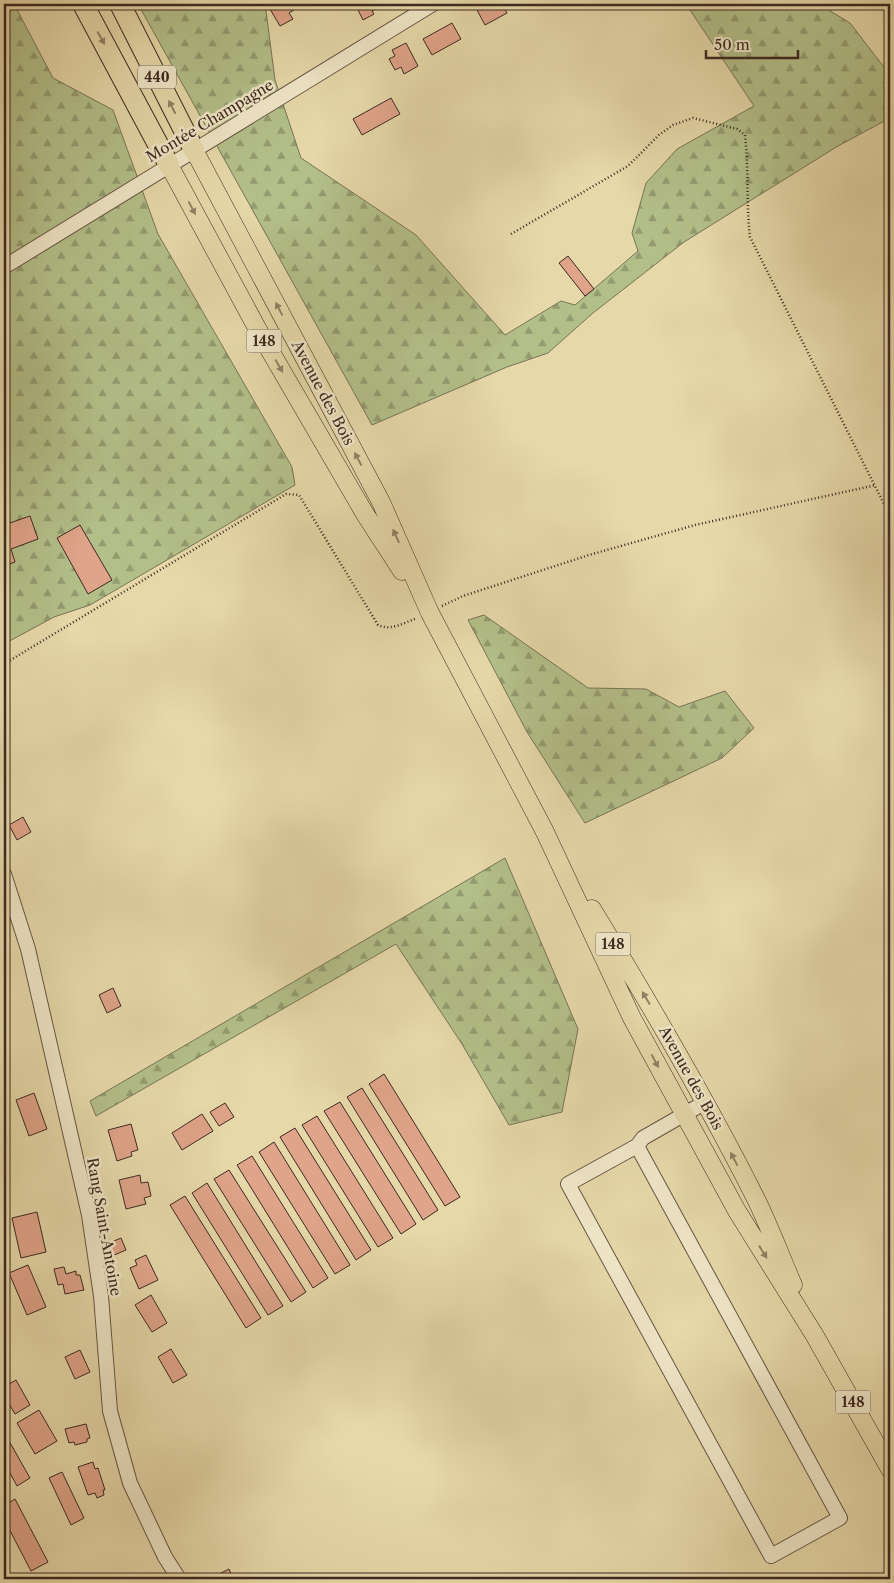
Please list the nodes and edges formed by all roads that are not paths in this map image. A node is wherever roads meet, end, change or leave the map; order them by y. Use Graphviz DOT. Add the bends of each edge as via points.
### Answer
graph roads {
  1 [pos="83,4"];
  2 [pos="120,4"];
  3 [pos="433,4"];
  4 [pos="194,150"];
  5 [pos="169,165"];
  6 [pos="4,267"];
  7 [pos="430,613"];
  8 [pos="546,832"];
  9 [pos="4,874"];
  10 [pos="704,1103"];
  11 [pos="684,1114"];
  12 [pos="637,1146"];
  13 [pos="815,1336"];
  14 [pos="890,1469"];
  15 [pos="179,1579"];
  1 -- 5 [label="highway, 440, one-way"];
  4 -- 2 [label="highway, 440, one-way"];
  3 -- 4 [label="street, Montée Champagne"];
  4 -- 5 [label="street, Montée Champagne"];
  7 -- 4 [label="main road, Avenue des Bois / 148, one-way" via="381,502"];
  5 -- 6 [label="street, Montée Champagne"];
  5 -- 7 [label="main road, Avenue des Bois / 148, one-way" via="242,302 355,497"];
  7 -- 8 [label="main road, Avenue des Bois / 148"];
  10 -- 8 [label="main road, Avenue des Bois / 148, one-way" via="652,1008"];
  8 -- 11 [label="main road, Avenue des Bois / 148, one-way" via="632,1018"];
  9 -- 15 [label="street, Rang Saint-Antoine" via="28,949 89,1215 101,1296 110,1411 130,1483"];
  10 -- 11 [label="street"];
  13 -- 10 [label="main road, Avenue des Bois / 148, one-way" via="757,1202"];
  11 -- 12 [label="street" via="643,1138"];
  11 -- 13 [label="main road, Avenue des Bois / 148, one-way" via="737,1211"];
  12 -- 12 [label="street" via="568,1184 771,1556 840,1518"];
  13 -- 14 [label="main road, Avenue des Bois / 148"];
}
